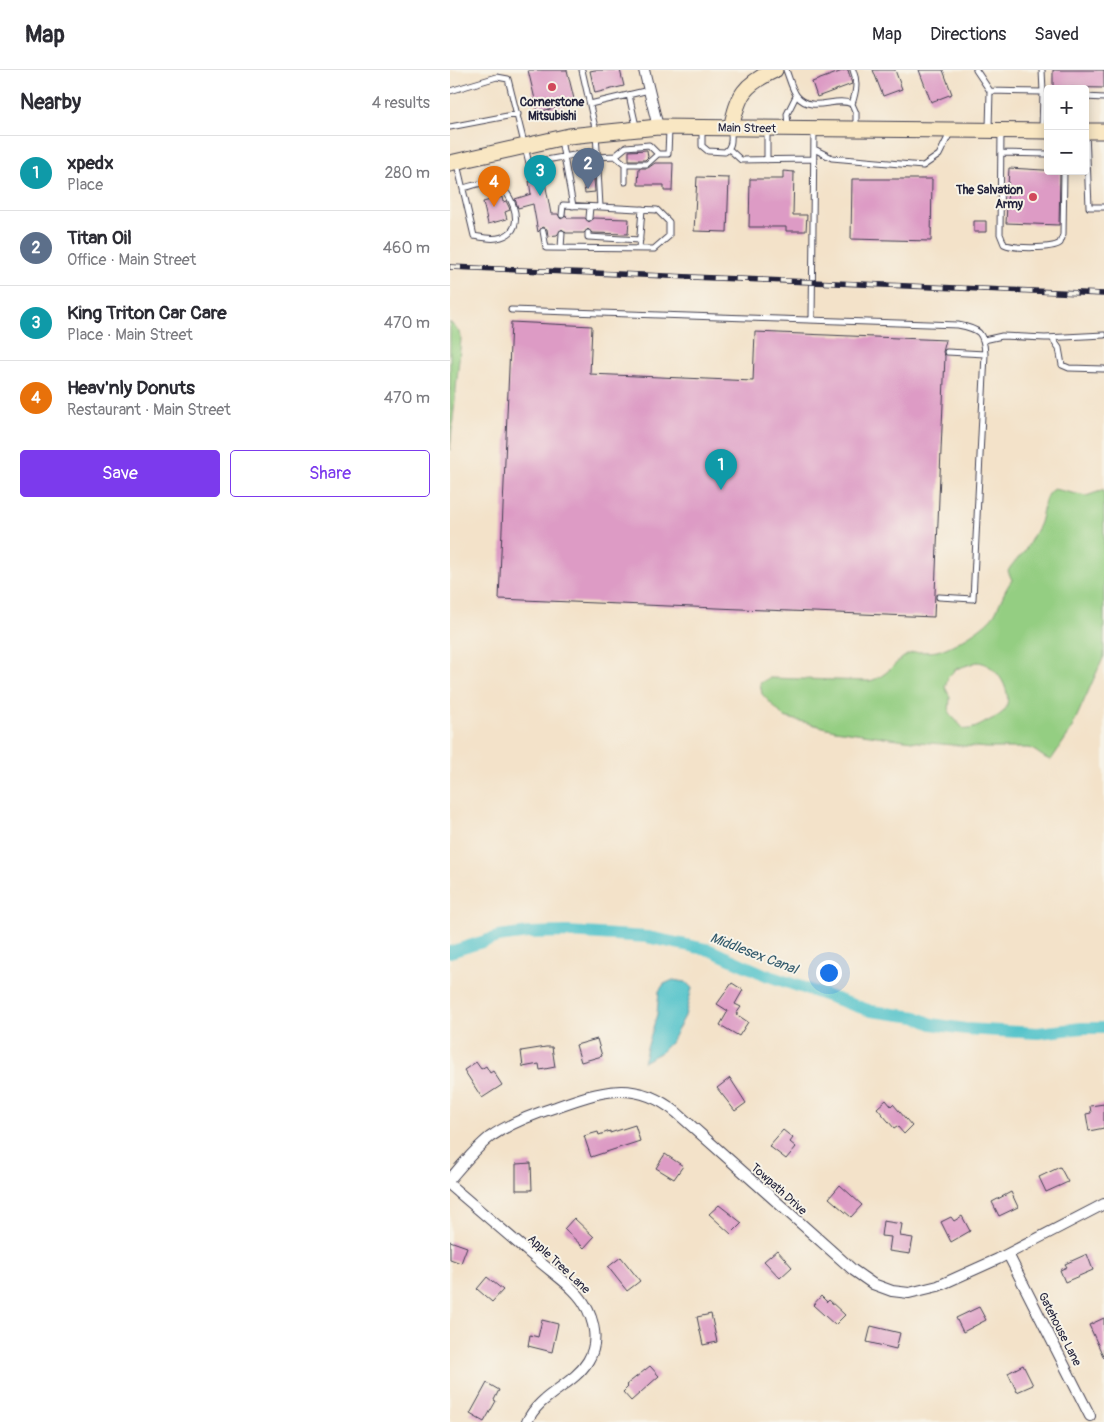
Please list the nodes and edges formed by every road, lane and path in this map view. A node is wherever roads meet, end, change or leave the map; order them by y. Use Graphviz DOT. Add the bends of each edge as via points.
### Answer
graph roads {
  1 [pos="502,70"];
  2 [pos="582,70"];
  3 [pos="644,70"];
  4 [pos="775,70"];
  5 [pos="786,70"];
  6 [pos="852,70"];
  7 [pos="976,70"];
  8 [pos="1042,70"];
  9 [pos="503,77"];
  10 [pos="649,90"];
  11 [pos="450,91"];
  12 [pos="990,91"];
  13 [pos="629,95"];
  14 [pos="1044,95"];
  15 [pos="796,96"];
  16 [pos="1089,97"];
  17 [pos="1104,98"];
  18 [pos="590,104"];
  19 [pos="852,104"];
  20 [pos="518,114"];
  21 [pos="450,127"];
  22 [pos="664,127"];
  23 [pos="702,127"];
  24 [pos="637,128"];
  25 [pos="731,128"];
  26 [pos="767,128"];
  27 [pos="788,129"];
  28 [pos="814,130"];
  29 [pos="857,130"];
  30 [pos="952,130"];
  31 [pos="995,131"];
  32 [pos="1044,131"];
  33 [pos="1089,131"];
  34 [pos="1104,131"];
  35 [pos="596,132"];
  36 [pos="560,138"];
  37 [pos="525,145"];
  38 [pos="729,149"];
  39 [pos="814,149"];
  40 [pos="597,154"];
  41 [pos="658,154"];
  42 [pos="1001,154"];
  43 [pos="1044,154"];
  44 [pos="615,156"];
  45 [pos="564,157"];
  46 [pos="814,159"];
  47 [pos="768,160"];
  48 [pos="453,162"];
  49 [pos="529,163"];
  50 [pos="625,164"];
  51 [pos="1064,175"];
  52 [pos="1088,175"];
  53 [pos="533,178"];
  54 [pos="625,182"];
  55 [pos="462,188"];
  56 [pos="573,206"];
  57 [pos="590,207"];
  58 [pos="600,207"];
  59 [pos="1104,207"];
  60 [pos="642,209"];
  61 [pos="562,215"];
  62 [pos="589,218"];
  63 [pos="542,231"];
  64 [pos="562,233"];
  65 [pos="588,233"];
  66 [pos="640,240"];
  67 [pos="561,248"];
  68 [pos="639,249"];
  69 [pos="511,310"];
  70 [pos="812,320"];
  71 [pos="1104,335"];
  72 [pos="1052,338"];
  73 [pos="984,340"];
  74 [pos="947,352"];
  75 [pos="985,354"];
  76 [pos="1104,369"];
  77 [pos="939,597"];
  78 [pos="450,1178"];
  79 [pos="450,1185"];
  80 [pos="1104,1204"];
  81 [pos="1008,1254"];
  82 [pos="1090,1416"];
  83 [pos="527,1422"];
  1 -- 9 [label="lane"];
  2 -- 18 [label="lane"];
  3 -- 10 [label="street"];
  4 -- 25 [label="main road" via="747,86 737,103"];
  5 -- 15 [label="lane"];
  6 -- 19 [label="lane" via="856,89"];
  7 -- 12 [label="lane"];
  8 -- 14 [label="lane"];
  9 -- 11 [label="lane"];
  9 -- 20 [label="lane" via="509,82"];
  10 -- 13 [label="lane"];
  10 -- 22 [label="street"];
  12 -- 14 [label="lane"];
  12 -- 31 [label="lane"];
  13 -- 18 [label="lane"];
  13 -- 24 [label="lane"];
  15 -- 19 [label="lane" via="810,104 844,100"];
  15 -- 27 [label="lane" via="787,114"];
  16 -- 17 [label="lane"];
  18 -- 35 [label="lane"];
  19 -- 29 [label="lane"];
  20 -- 21 [label="lane"];
  20 -- 37 [label="lane"];
  22 -- 23 [label="main road, Main Street"];
  22 -- 24 [label="main road, Main Street"];
  22 -- 41 [label="lane" via="668,154"];
  23 -- 25 [label="main road, Main Street"];
  23 -- 38 [label="lane" via="702,146 708,151 725,152"];
  24 -- 35 [label="main road, Main Street"];
  25 -- 26 [label="main road, Main Street"];
  25 -- 38 [label="lane"];
  26 -- 27 [label="main road, Main Street"];
  26 -- 47 [label="lane"];
  27 -- 28 [label="main road, Main Street"];
  28 -- 29 [label="main road, Main Street"];
  28 -- 39 [label="lane"];
  29 -- 30 [label="main road, Main Street"];
  30 -- 31 [label="main road, Main Street"];
  30 -- 39 [label="lane" via="939,155 923,166 832,158"];
  31 -- 32 [label="main road, Main Street"];
  31 -- 42 [label="lane"];
  33 -- 34 [label="main road"];
  35 -- 36 [label="main road, Main Street"];
  35 -- 40 [label="lane"];
  36 -- 37 [label="main road, Main Street"];
  36 -- 45 [label="lane"];
  37 -- 48 [label="main road, Main Street"];
  37 -- 49 [label="lane"];
  38 -- 47 [label="lane" via="741,160"];
  39 -- 46 [label="lane"];
  40 -- 44 [label="lane"];
  40 -- 45 [label="lane"];
  40 -- 58 [label="lane"];
  41 -- 44 [label="lane" via="650,146 626,146"];
  41 -- 50 [label="lane" via="647,164"];
  42 -- 43 [label="lane"];
  42 -- 51 [label="lane" via="1000,237 1009,246 1051,247 1060,242 1063,235"];
  44 -- 50 [label="lane"];
  45 -- 49 [label="lane"];
  45 -- 56 [label="lane"];
  46 -- 47 [label="lane"];
  46 -- 70 [label="lane"];
  48 -- 55 [label="lane"];
  49 -- 53 [label="lane"];
  50 -- 54 [label="lane"];
  52 -- 59 [label="lane" via="1089,207"];
  55 -- 55 [label="lane" via="497,184 509,195 515,224 508,234 495,239 474,236"];
  56 -- 57 [label="lane"];
  56 -- 61 [label="lane" via="563,205"];
  57 -- 58 [label="lane"];
  57 -- 62 [label="lane"];
  58 -- 60 [label="lane"];
  60 -- 66 [label="lane"];
  60 -- 68 [label="lane" via="657,210 669,222 669,236 654,250"];
  63 -- 67 [label="lane" via="546,248"];
  64 -- 67 [label="lane"];
  65 -- 66 [label="lane" via="588,237"];
  66 -- 68 [label="lane"];
  67 -- 68 [label="lane"];
  69 -- 70 [label="lane"];
  70 -- 73 [label="lane" via="958,325 977,329"];
  71 -- 72 [label="lane"];
  72 -- 73 [label="lane" via="1007,336"];
  72 -- 76 [label="lane" via="1059,348 1062,365"];
  73 -- 75 [label="lane"];
  74 -- 75 [label="lane"];
  75 -- 77 [label="lane" via="973,599"];
  78 -- 81 [label="street, Towpath Drive" via="480,1146 507,1126 598,1093 628,1091 650,1096 670,1107 853,1270 883,1289 901,1293 924,1291"];
  79 -- 83 [label="street, Apple Tree Lane" via="566,1284 584,1303 592,1319 595,1339 588,1360 574,1377 539,1404"];
  80 -- 81 [label="street, Towpath Drive"];
  81 -- 82 [label="street, Gatehouse Lane"];
}
